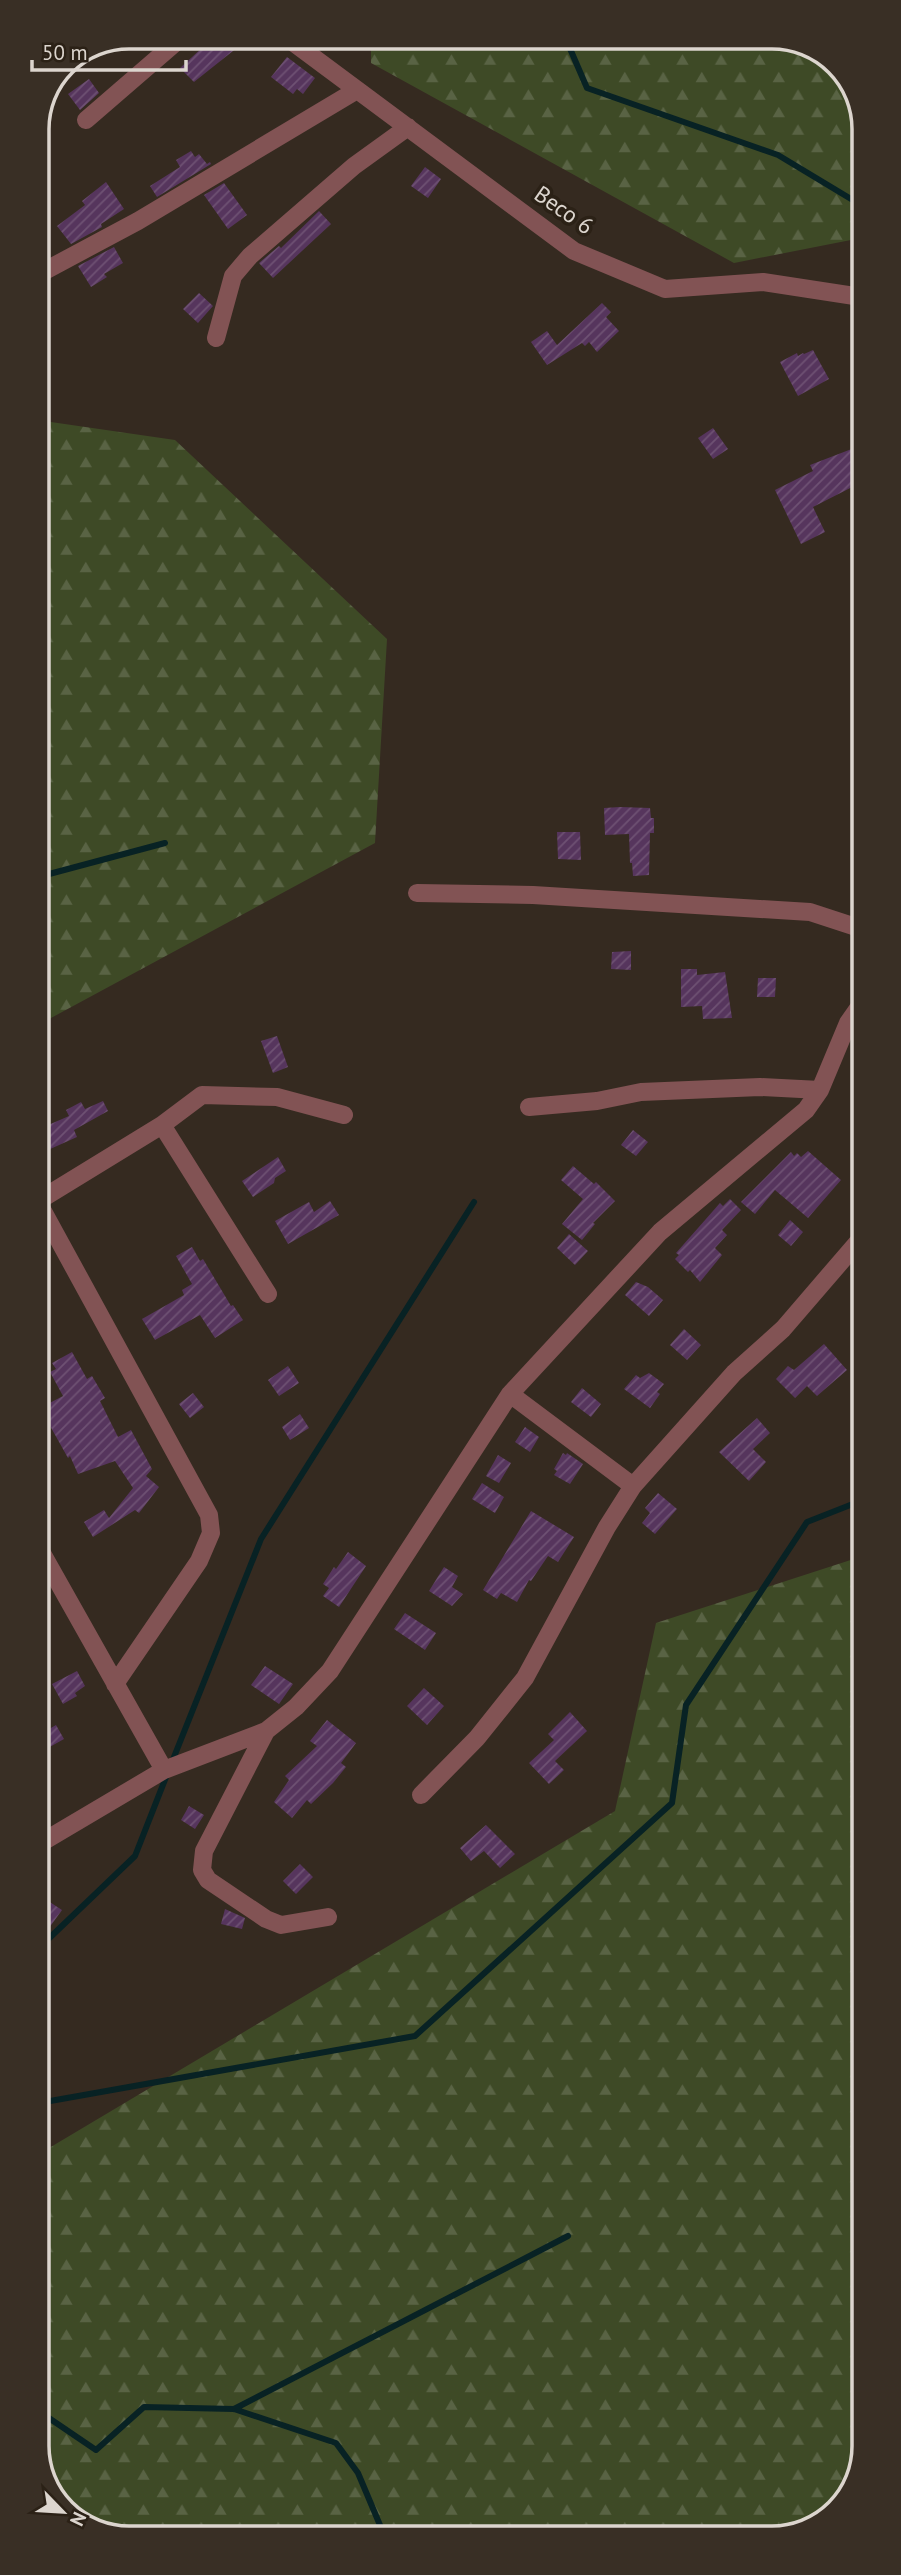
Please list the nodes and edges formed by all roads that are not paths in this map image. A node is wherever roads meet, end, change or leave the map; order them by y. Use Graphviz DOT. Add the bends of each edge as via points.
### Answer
graph roads {
  1 [pos="167,49"];
  2 [pos="302,49"];
  3 [pos="357,90"];
  4 [pos="86,120"];
  5 [pos="408,127"];
  6 [pos="49,269"];
  7 [pos="852,295"];
  8 [pos="216,338"];
  9 [pos="417,893"];
  10 [pos="852,926"];
  11 [pos="852,1017"];
  12 [pos="820,1090"];
  13 [pos="528,1107"];
  14 [pos="344,1115"];
  15 [pos="162,1125"];
  16 [pos="49,1194"];
  17 [pos="49,1221"];
  18 [pos="852,1249"];
  19 [pos="268,1294"];
  20 [pos="510,1394"];
  21 [pos="633,1486"];
  22 [pos="49,1566"];
  23 [pos="115,1685"];
  24 [pos="266,1731"];
  25 [pos="164,1770"];
  26 [pos="421,1795"];
  27 [pos="49,1835"];
  28 [pos="328,1917"];
  1 -- 4 [label="street"];
  2 -- 3 [label="street, Beco 6"];
  3 -- 5 [label="street, Beco 6"];
  3 -- 6 [label="street"];
  5 -- 7 [label="street, Beco 6" via="574,251 665,289 763,282"];
  5 -- 8 [label="street" via="354,166 250,256 233,276"];
  9 -- 10 [label="street" via="533,895 810,912"];
  11 -- 12 [label="street"];
  12 -- 13 [label="street" via="760,1087 641,1092"];
  12 -- 20 [label="street" via="806,1110 660,1232"];
  14 -- 15 [label="street" via="277,1097 202,1095"];
  15 -- 16 [label="street"];
  15 -- 19 [label="street"];
  17 -- 23 [label="street" via="209,1516 211,1533 200,1562"];
  18 -- 21 [label="street" via="783,1329 734,1373"];
  20 -- 21 [label="street"];
  20 -- 24 [label="street" via="330,1671"];
  21 -- 26 [label="street" via="525,1678 477,1738"];
  22 -- 23 [label="street"];
  23 -- 25 [label="street"];
  24 -- 25 [label="street"];
  24 -- 28 [label="street" via="204,1851 202,1870 208,1880 281,1925"];
  25 -- 27 [label="street"];
}
